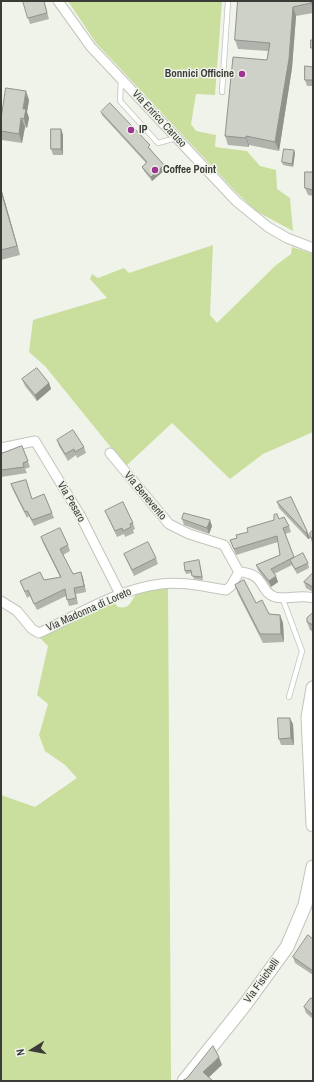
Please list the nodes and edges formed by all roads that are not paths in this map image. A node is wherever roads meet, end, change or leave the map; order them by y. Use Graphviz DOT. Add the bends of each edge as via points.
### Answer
graph roads {
  1 [pos="58,1"];
  2 [pos="228,1"];
  3 [pos="121,79"];
  4 [pos="222,92"];
  5 [pos="177,138"];
  6 [pos="313,248"];
  7 [pos="1,448"];
  8 [pos="110,454"];
  9 [pos="239,572"];
  10 [pos="120,594"];
  11 [pos="282,597"];
  12 [pos="313,598"];
  13 [pos="1,601"];
  14 [pos="313,688"];
  15 [pos="289,697"];
  16 [pos="312,776"];
  17 [pos="313,825"];
  18 [pos="313,867"];
  19 [pos="184,1081"];
  1 -- 3 [label="street, Via Enrico Caruso" via="91,47"];
  2 -- 4 [label="lane"];
  3 -- 5 [label="street, Via Enrico Caruso"];
  3 -- 5 [label="lane" via="120,101 158,143"];
  5 -- 6 [label="street, Via Enrico Caruso" via="252,216 287,238"];
  7 -- 10 [label="street, Via Pesaro" via="35,441 80,515"];
  8 -- 9 [label="street, Via Benevento" via="169,524 224,546"];
  9 -- 10 [label="street, Via Madonna di Loreto" via="226,590 174,583"];
  9 -- 11 [label="street" via="248,572 256,576 270,594"];
  10 -- 13 [label="street, Via Madonna di Loreto" via="39,633 32,629 17,611"];
  11 -- 12 [label="street"];
  11 -- 15 [label="lane" via="302,651"];
  14 -- 16 [label="main road" via="308,717"];
  16 -- 17 [label="main road"];
  18 -- 19 [label="main road, Via Fisichelli" via="305,905 287,947"];
}
